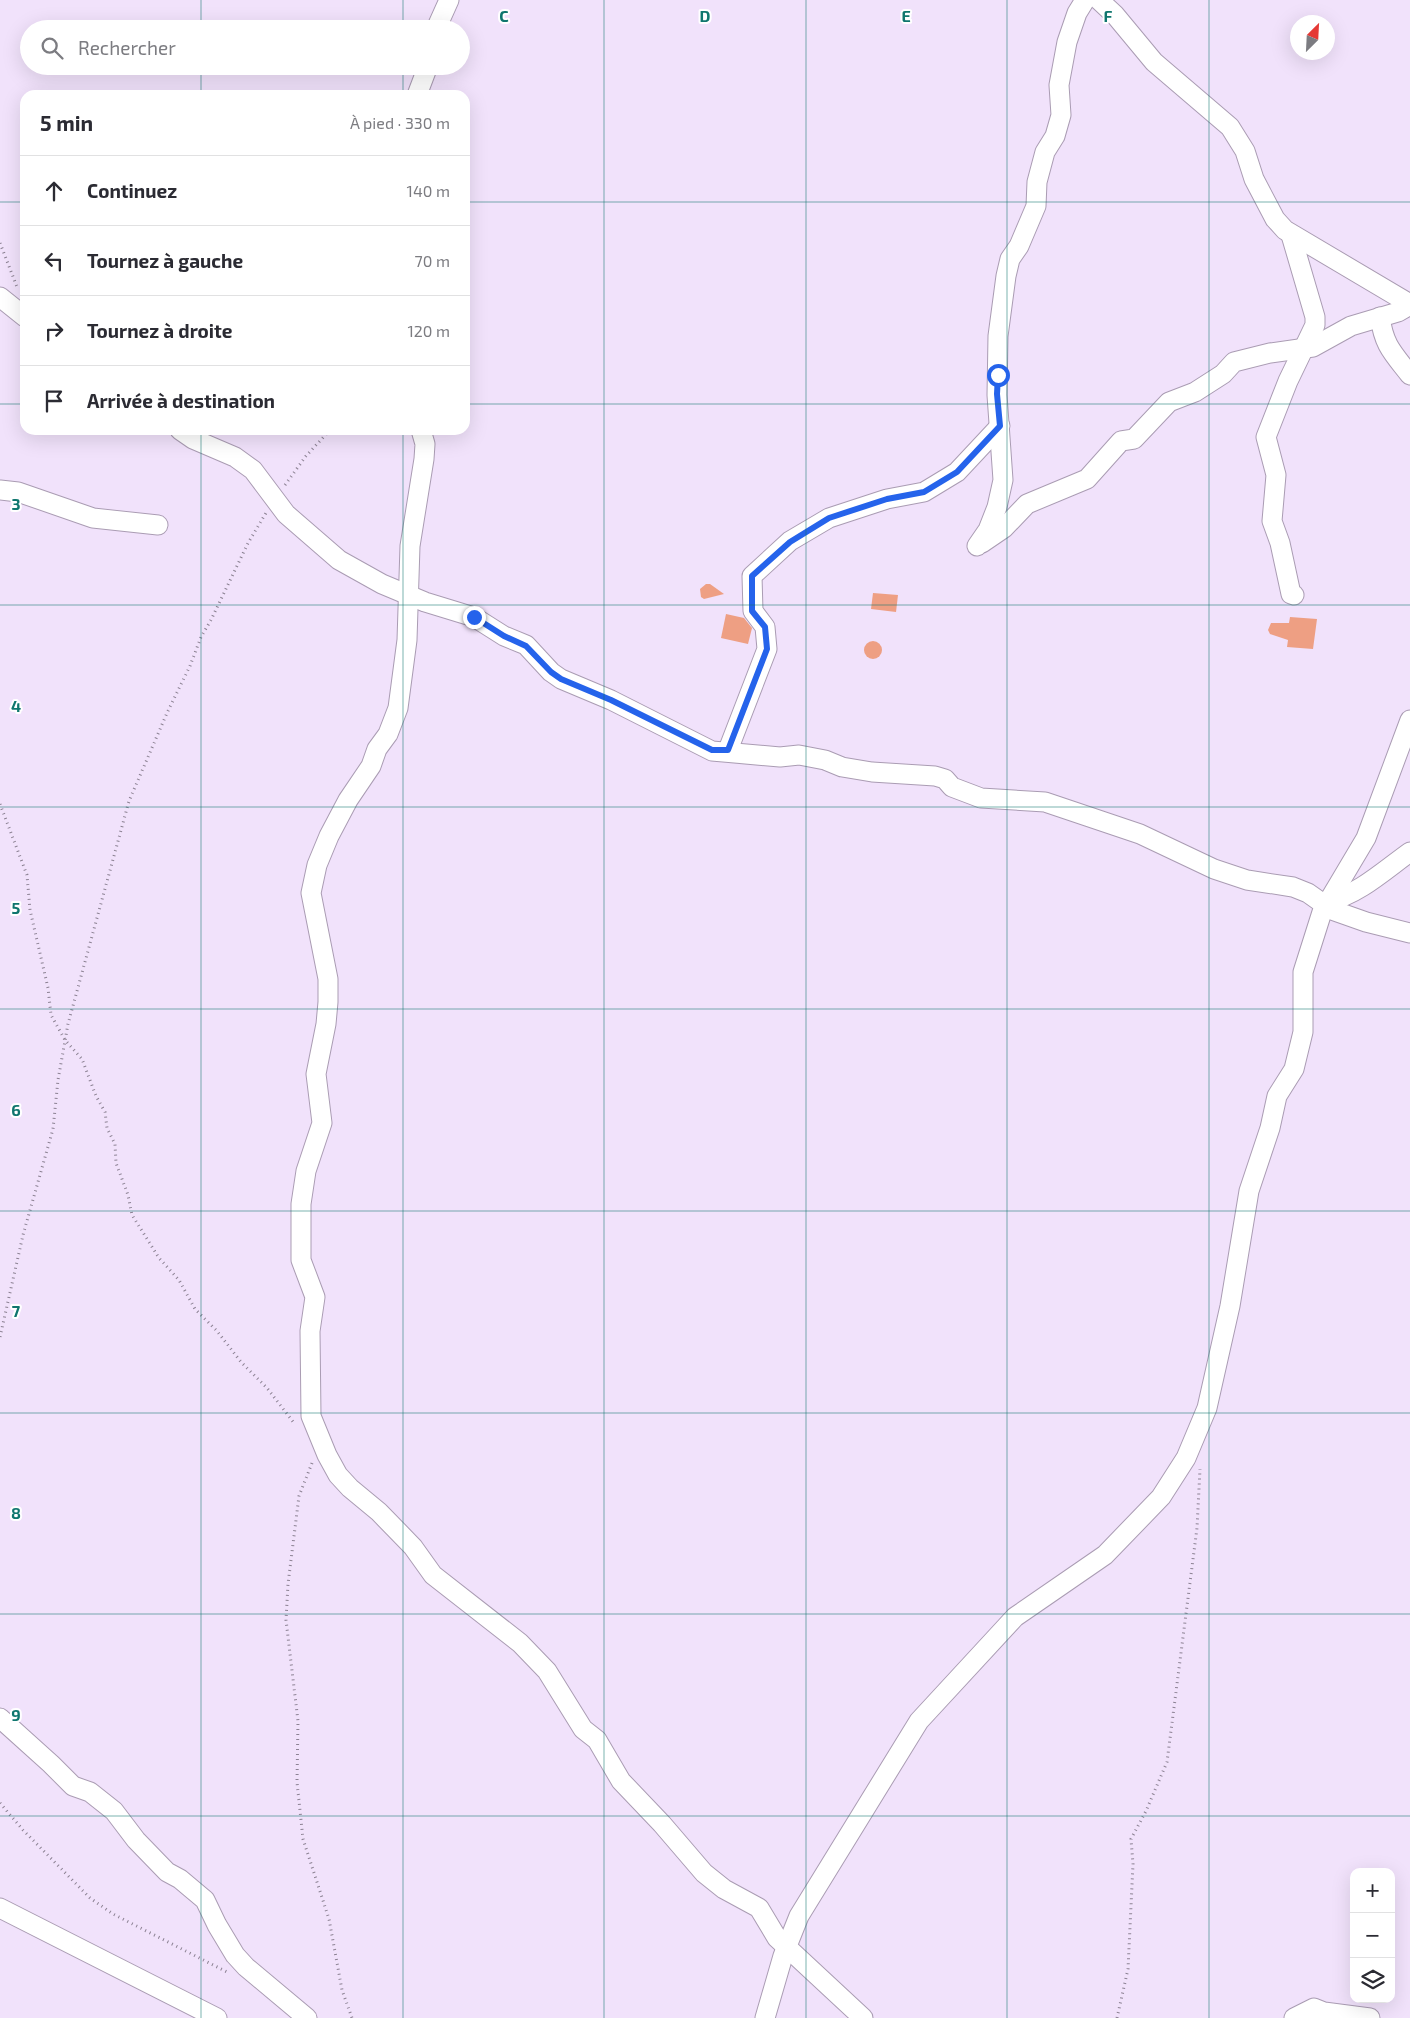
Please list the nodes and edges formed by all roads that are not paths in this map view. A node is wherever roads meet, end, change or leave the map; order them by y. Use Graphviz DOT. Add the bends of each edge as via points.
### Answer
graph roads {
  1 [pos="449,0"];
  2 [pos="1085,0"];
  3 [pos="1099,0"];
  4 [pos="440,20"];
  5 [pos="425,75"];
  6 [pos="419,90"];
  7 [pos="1291,235"];
  8 [pos="0,298"];
  9 [pos="1410,304"];
  10 [pos="20,313"];
  11 [pos="1380,317"];
  12 [pos="1304,349"];
  13 [pos="1410,376"];
  14 [pos="1000,426"];
  15 [pos="187,435"];
  16 [pos="422,435"];
  17 [pos="0,490"];
  18 [pos="158,525"];
  19 [pos="410,594"];
  20 [pos="1294,595"];
  21 [pos="1410,720"];
  22 [pos="728,750"];
  23 [pos="1410,852"];
  24 [pos="1327,904"];
  25 [pos="1410,933"];
  26 [pos="0,1718"];
  27 [pos="0,1908"];
  28 [pos="787,1947"];
  29 [pos="217,2018"];
  30 [pos="307,2018"];
  31 [pos="765,2018"];
  32 [pos="863,2018"];
  33 [pos="1294,2018"];
  34 [pos="1370,2018"];
  1 -- 4 [label="street"];
  2 -- 14 [label="street" via="1067,42 1059,85 1061,115 1055,136 1045,152 1036,206 1010,259 1006,276 998,336"];
  3 -- 7 [label="street" via="1154,62 1230,127 1245,151 1254,179 1276,220"];
  5 -- 6 [label="street"];
  7 -- 9 [label="street"];
  7 -- 12 [label="street" via="1316,317"];
  8 -- 10 [label="street"];
  9 -- 11 [label="street" via="1398,312"];
  11 -- 12 [label="street" via="1351,326"];
  11 -- 13 [label="street" via="1383,337"];
  12 -- 14 [label="street" via="1234,362 1223,374 1195,392 1169,402 1134,439 1121,441 1087,479 1027,504 1004,528 977,546 988,530 1003,480"];
  12 -- 20 [label="street" via="1266,437 1276,475 1272,521 1291,594"];
  14 -- 22 [label="street" via="957,472 924,492 887,499 829,518 790,542 752,576 752,611 765,627 767,649"];
  15 -- 19 [label="street" via="235,457 253,470 286,514 339,560 382,584"];
  16 -- 19 [label="street" via="424,459 410,546"];
  17 -- 18 [label="street" via="18,492 93,518"];
  19 -- 22 [label="street" via="474,617 526,646 561,679 712,750"];
  19 -- 28 [label="street" via="398,708 388,734 376,749 371,766 328,836 311,893 328,979 326,1024 316,1074 322,1123 306,1171 301,1204 301,1260 315,1297 310,1331 311,1416 327,1455 344,1482 413,1547 433,1575 520,1643 547,1671 583,1729 597,1740 621,1781 704,1873 724,1889 759,1908 777,1938"];
  21 -- 24 [label="street" via="1366,838"];
  22 -- 24 [label="street" via="748,755 799,755 872,772 934,776 981,798 1045,802 1140,834 1214,869 1247,880 1293,887"];
  23 -- 24 [label="street" via="1359,888"];
  24 -- 25 [label="street" via="1366,922"];
  24 -- 28 [label="street" via="1303,972 1303,1032 1294,1069 1277,1096 1249,1190 1230,1306 1207,1408 1186,1458 1161,1497 1105,1555 1015,1617 919,1721 799,1916"];
  26 -- 30 [label="street" via="73,1786 90,1792 114,1811 167,1872 205,1900 217,1925 246,1967"];
  27 -- 29 [label="street"];
  28 -- 31 [label="street"];
  28 -- 32 [label="street"];
  33 -- 34 [label="street" via="1314,2008"];
}
